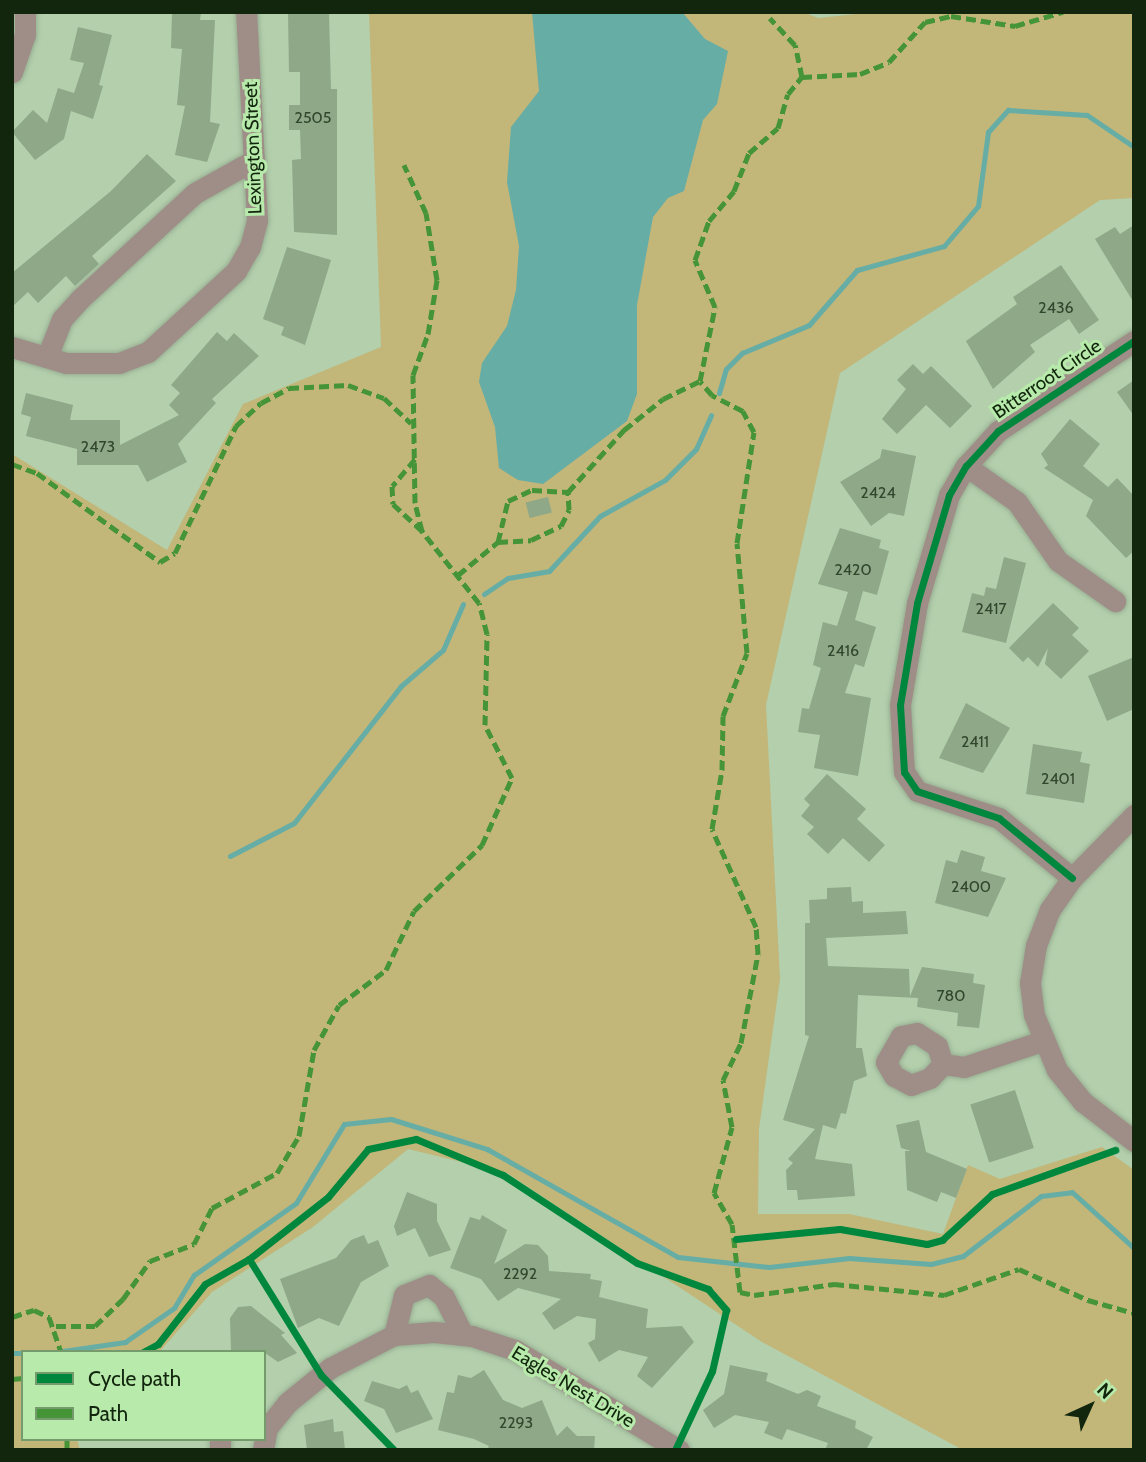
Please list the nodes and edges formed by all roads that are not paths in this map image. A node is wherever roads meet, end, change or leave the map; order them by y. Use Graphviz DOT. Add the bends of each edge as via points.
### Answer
graph roads {
  1 [pos="25,12"];
  2 [pos="246,12"];
  3 [pos="12,72"];
  4 [pos="254,160"];
  5 [pos="1134,341"];
  6 [pos="12,347"];
  7 [pos="47,357"];
  8 [pos="966,466"];
  9 [pos="1115,601"];
  10 [pos="1134,815"];
  11 [pos="1072,878"];
  12 [pos="1042,1041"];
  13 [pos="943,1064"];
  14 [pos="1134,1141"];
  15 [pos="394,1335"];
  16 [pos="463,1335"];
  17 [pos="270,1417"];
  18 [pos="266,1436"];
  19 [pos="679,1450"];
  1 -- 3 [label="street" via="25,35"];
  2 -- 4 [label="street, Lexington Street"];
  4 -- 7 [label="street" via="195,193 87,292 62,319"];
  4 -- 7 [label="street, Lexington Street" via="257,220 250,247 236,271 148,352 120,363 89,367"];
  5 -- 8 [label="street, Bitterroot Circle" via="998,431"];
  6 -- 7 [label="street, Lexington Street"];
  8 -- 9 [label="street" via="1017,502 1058,561"];
  8 -- 11 [label="street, Bitterroot Circle" via="949,495 916,603 900,705 904,772 926,799 999,818"];
  10 -- 11 [label="street"];
  11 -- 12 [label="street" via="1050,909 1036,945 1030,983"];
  12 -- 13 [label="street" via="964,1067"];
  12 -- 14 [label="street" via="1083,1102"];
  15 -- 16 [label="street, Eagles Nest Drive"];
  15 -- 16 [label="street" via="404,1295 429,1285 444,1297"];
  15 -- 17 [label="street, Eagles Nest Drive" via="330,1368"];
  16 -- 19 [label="street, Eagles Nest Drive" via="515,1350"];
  17 -- 18 [label="street, Eagles Nest Drive"];
}
